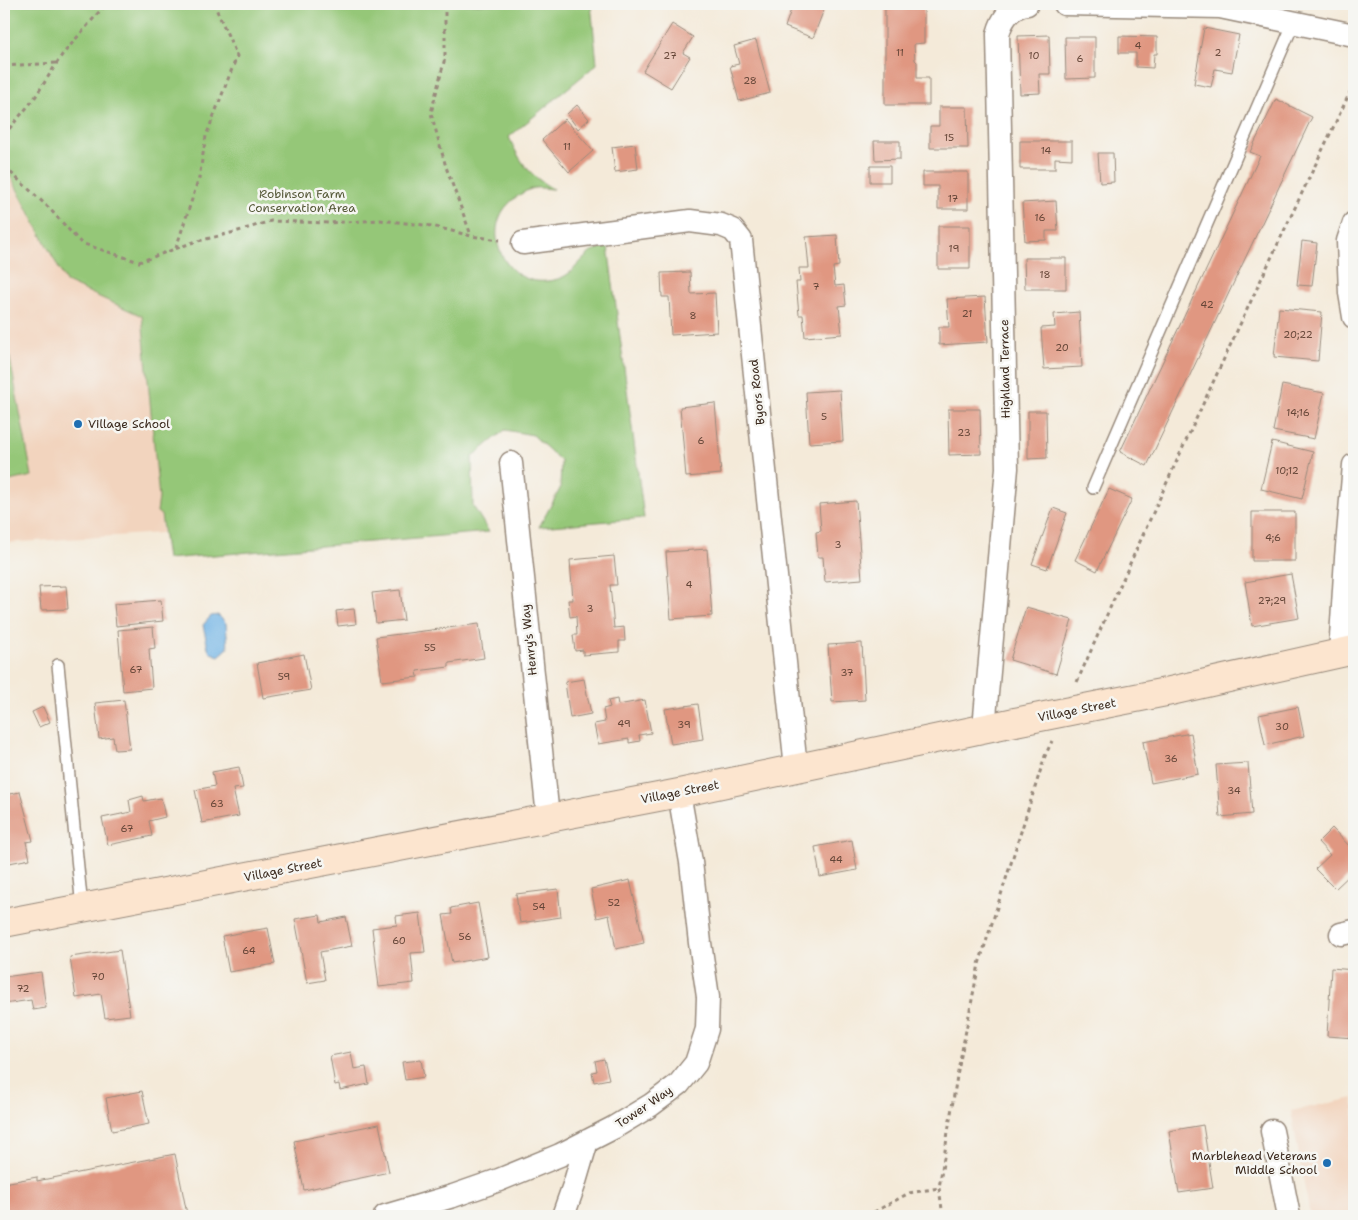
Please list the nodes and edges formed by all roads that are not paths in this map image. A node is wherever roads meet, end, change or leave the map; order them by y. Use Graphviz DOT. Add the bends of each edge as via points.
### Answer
graph roads {
  1 [pos="1065,4"];
  2 [pos="1220,5"];
  3 [pos="1018,8"];
  4 [pos="1294,22"];
  5 [pos="1354,35"];
  6 [pos="1354,223"];
  7 [pos="523,243"];
  8 [pos="1354,317"];
  9 [pos="511,463"];
  10 [pos="1354,466"];
  11 [pos="1093,488"];
  12 [pos="1347,652"];
  13 [pos="58,664"];
  14 [pos="984,728"];
  15 [pos="796,768"];
  16 [pos="679,793"];
  17 [pos="548,817"];
  18 [pos="82,908"];
  19 [pos="4,923"];
  20 [pos="1272,1131"];
  21 [pos="587,1141"];
  22 [pos="386,1216"];
  23 [pos="563,1216"];
  24 [pos="1289,1216"];
  1 -- 2 [label="street"];
  2 -- 4 [label="street"];
  3 -- 14 [label="street, Highland Terrace" via="1001,23 998,34 1008,468"];
  4 -- 5 [label="street"];
  4 -- 11 [label="lane"];
  6 -- 8 [label="street" via="1348,242"];
  7 -- 15 [label="street, Byors Road" via="690,221 721,225 733,230 741,240"];
  9 -- 17 [label="street, Henry's Way"];
  10 -- 12 [label="street" via="1346,558"];
  12 -- 14 [label="main road, Village Street, bridge"];
  13 -- 18 [label="lane"];
  14 -- 15 [label="main road, Village Street"];
  15 -- 16 [label="main road, Village Street"];
  16 -- 17 [label="main road, Village Street"];
  16 -- 21 [label="street, Tower Way" via="708,997 707,1028 696,1063 679,1084 652,1105"];
  17 -- 18 [label="main road, Village Street"];
  18 -- 19 [label="main road, Village Street"];
  20 -- 24 [label="street"];
  21 -- 22 [label="street, Tower Way" via="499,1180"];
  21 -- 23 [label="street"];
}
